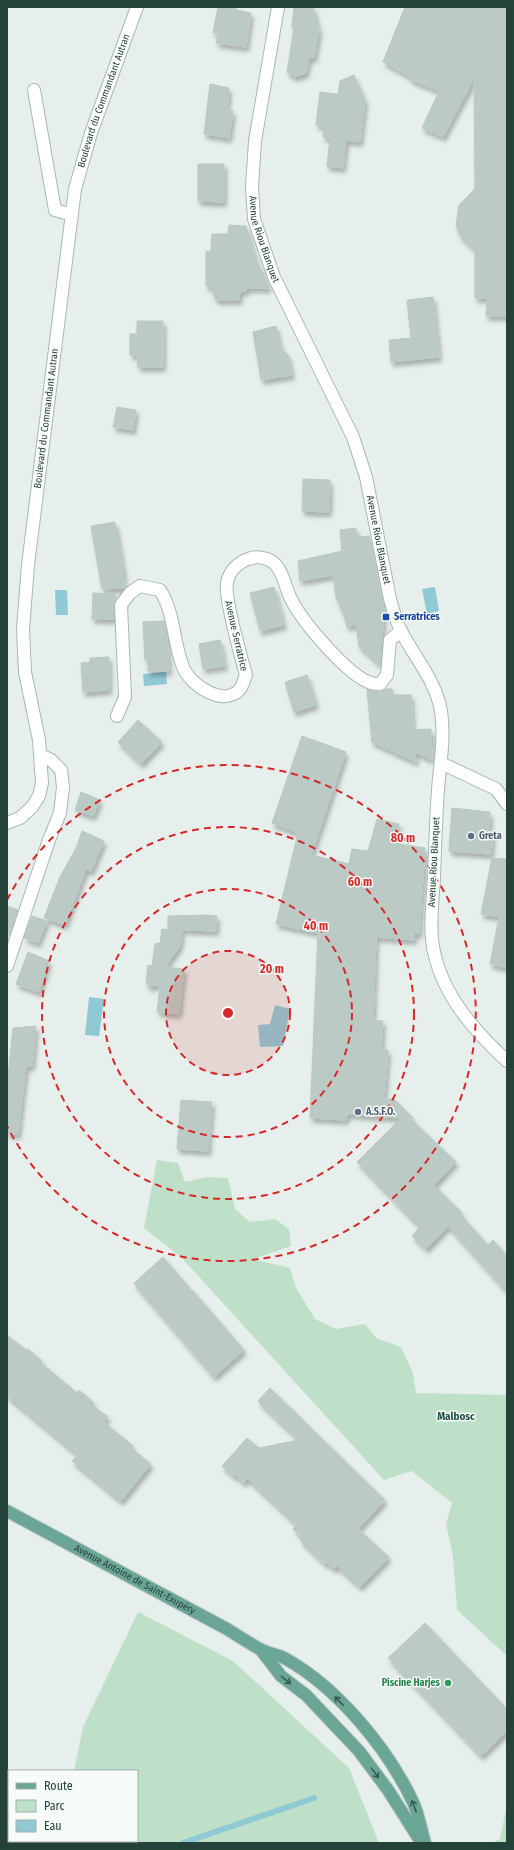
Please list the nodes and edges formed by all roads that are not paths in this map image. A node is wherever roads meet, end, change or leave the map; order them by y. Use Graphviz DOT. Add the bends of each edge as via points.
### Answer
graph roads {
  1 [pos="137,7"];
  2 [pos="278,7"];
  3 [pos="34,90"];
  4 [pos="72,215"];
  5 [pos="401,631"];
  6 [pos="117,716"];
  7 [pos="41,755"];
  8 [pos="441,762"];
  9 [pos="507,804"];
  10 [pos="7,823"];
  11 [pos="7,966"];
  12 [pos="507,1061"];
  13 [pos="7,1511"];
  14 [pos="261,1650"];
  15 [pos="422,1843"];
  16 [pos="425,1843"];
  1 -- 4 [label="street, Boulevard du Commandant Autran" via="91,133 75,189"];
  2 -- 5 [label="street, Avenue Riou Blanquet" via="255,141 252,187 254,219 274,277 353,437 366,477 390,600"];
  3 -- 4 [label="street" via="55,210"];
  4 -- 7 [label="street, Boulevard du Commandant Autran" via="29,557 23,629 25,672"];
  5 -- 6 [label="street, Avenue Serratrice" via="390,640 386,675 380,684 372,684 344,665 292,601 273,562 257,556 238,564 230,574 226,591 246,674 241,688 234,694 222,696 197,686 189,678 183,666 167,601 160,590 140,586 130,593 122,605 125,697"];
  5 -- 8 [label="street, Avenue Riou Blanquet" via="433,684 441,710"];
  7 -- 10 [label="street, Boulevard du Commandant Autran" via="42,783 39,796 20,818"];
  7 -- 11 [label="street" via="61,770 64,787 60,813 48,840"];
  8 -- 9 [label="street" via="496,789"];
  8 -- 12 [label="street, Avenue Riou Blanquet" via="431,918 432,941 438,966 456,1004 486,1041"];
  13 -- 14 [label="main road, Avenue Antoine de Saint-Exupéry" via="227,1629"];
  14 -- 15 [label="main road, Avenue Antoine de Saint-Exupéry, one-way" via="281,1676 306,1695 359,1751"];
  16 -- 14 [label="main road, Avenue Antoine de Saint-Exupéry, one-way" via="413,1803 392,1767 356,1719 333,1694 308,1674 285,1658"];
}
